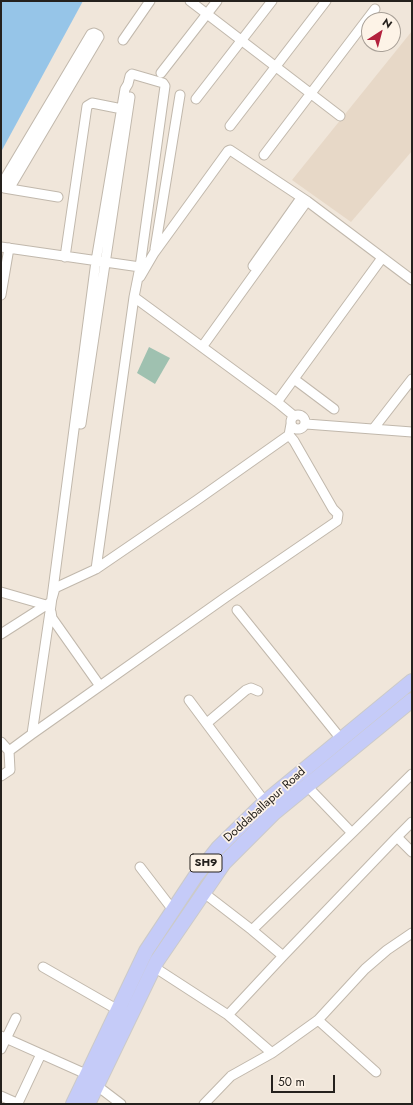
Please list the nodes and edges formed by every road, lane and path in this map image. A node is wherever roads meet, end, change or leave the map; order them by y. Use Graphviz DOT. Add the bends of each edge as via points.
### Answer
graph roads {
  1 [pos="150,1"];
  2 [pos="190,1"];
  3 [pos="217,1"];
  4 [pos="272,1"];
  5 [pos="326,1"];
  6 [pos="375,9"];
  7 [pos="207,14"];
  8 [pos="123,40"];
  9 [pos="242,40"];
  10 [pos="276,66"];
  11 [pos="161,73"];
  12 [pos="128,84"];
  13 [pos="311,93"];
  14 [pos="180,95"];
  15 [pos="196,99"];
  16 [pos="122,109"];
  17 [pos="340,116"];
  18 [pos="230,126"];
  19 [pos="264,155"];
  20 [pos="4,187"];
  21 [pos="58,197"];
  22 [pos="304,200"];
  23 [pos="5,248"];
  24 [pos="154,253"];
  25 [pos="65,257"];
  26 [pos="380,257"];
  27 [pos="96,261"];
  28 [pos="105,262"];
  29 [pos="140,267"];
  30 [pos="412,280"];
  31 [pos="136,284"];
  32 [pos="1,295"];
  33 [pos="134,297"];
  34 [pos="199,345"];
  35 [pos="294,379"];
  36 [pos="412,379"];
  37 [pos="275,400"];
  38 [pos="334,409"];
  39 [pos="292,420"];
  40 [pos="374,428"];
  41 [pos="412,432"];
  42 [pos="289,435"];
  43 [pos="96,569"];
  44 [pos="55,588"];
  45 [pos="1,592"];
  46 [pos="50,604"];
  47 [pos="237,610"];
  48 [pos="1,634"];
  49 [pos="412,681"];
  50 [pos="100,686"];
  51 [pos="258,691"];
  52 [pos="189,700"];
  53 [pos="411,703"];
  54 [pos="207,723"];
  55 [pos="32,734"];
  56 [pos="341,739"];
  57 [pos="1,742"];
  58 [pos="9,751"];
  59 [pos="412,774"];
  60 [pos="1,776"];
  61 [pos="307,786"];
  62 [pos="265,802"];
  63 [pos="412,822"];
  64 [pos="352,833"];
  65 [pos="396,836"];
  66 [pos="412,852"];
  67 [pos="140,866"];
  68 [pos="204,893"];
  69 [pos="173,910"];
  70 [pos="252,930"];
  71 [pos="412,933"];
  72 [pos="283,956"];
  73 [pos="43,967"];
  74 [pos="154,967"];
  75 [pos="118,1010"];
  76 [pos="228,1015"];
  77 [pos="16,1018"];
  78 [pos="318,1020"];
  79 [pos="4,1037"];
  80 [pos="1,1049"];
  81 [pos="41,1054"];
  82 [pos="272,1054"];
  83 [pos="376,1072"];
  84 [pos="86,1074"];
  85 [pos="96,1085"];
  86 [pos="1,1096"];
  87 [pos="18,1104"];
  88 [pos="73,1104"];
  89 [pos="88,1104"];
  90 [pos="121,1104"];
  91 [pos="204,1104"];
  1 -- 8 [label="street"];
  2 -- 7 [label="street"];
  3 -- 7 [label="street"];
  4 -- 9 [label="street"];
  5 -- 10 [label="street"];
  6 -- 13 [label="street"];
  7 -- 9 [label="street"];
  7 -- 11 [label="street"];
  9 -- 10 [label="street"];
  9 -- 15 [label="street"];
  10 -- 13 [label="street"];
  10 -- 18 [label="street"];
  12 -- 16 [label="street"];
  12 -- 28 [label="street" via="131,90"];
  12 -- 29 [label="street" via="132,74 163,83 165,86"];
  13 -- 17 [label="street"];
  13 -- 19 [label="street"];
  14 -- 24 [label="street"];
  16 -- 25 [label="street" via="92,103 87,106"];
  16 -- 27 [label="street"];
  20 -- 20 [label="street" via="91,34 98,35 99,37"];
  20 -- 21 [label="street"];
  22 -- 24 [label="street" via="230,150"];
  22 -- 26 [label="street"];
  22 -- 34 [label="street"];
  23 -- 25 [label="street"];
  23 -- 32 [label="street"];
  24 -- 31 [label="street"];
  25 -- 27 [label="street"];
  26 -- 30 [label="street"];
  26 -- 35 [label="street"];
  26 -- 37 [label="street"];
  27 -- 28 [label="street"];
  27 -- 46 [label="street"];
  28 -- 29 [label="street"];
  28 -- 44 [label="street"];
  29 -- 31 [label="street"];
  31 -- 33 [label="street"];
  33 -- 34 [label="street"];
  33 -- 43 [label="street"];
  34 -- 37 [label="street"];
  35 -- 37 [label="street"];
  35 -- 38 [label="street"];
  36 -- 40 [label="street"];
  37 -- 39 [label="street"];
  39 -- 40 [label="street" via="296,415 302,416 306,424"];
  39 -- 42 [label="street"];
  40 -- 41 [label="street"];
  42 -- 43 [label="street"];
  42 -- 50 [label="street" via="333,510 338,514 337,521"];
  43 -- 44 [label="street"];
  44 -- 46 [label="street"];
  45 -- 46 [label="street"];
  46 -- 48 [label="street"];
  46 -- 50 [label="street" via="52,618"];
  46 -- 55 [label="street"];
  47 -- 56 [label="street"];
  49 -- 56 [label="main road, Doddaballapur Road / SH9"];
  50 -- 55 [label="street"];
  51 -- 54 [label="street" via="251,688 246,690"];
  52 -- 54 [label="street"];
  53 -- 61 [label="main road, Doddaballapur Road / SH9"];
  54 -- 62 [label="street"];
  55 -- 58 [label="street"];
  56 -- 62 [label="main road, Doddaballapur Road / SH9"];
  57 -- 58 [label="street"];
  58 -- 60 [label="street" via="10,770"];
  59 -- 64 [label="street"];
  61 -- 64 [label="street"];
  61 -- 68 [label="main road, Doddaballapur Road / SH9" via="274,813 224,863"];
  62 -- 69 [label="main road, Doddaballapur Road / SH9" via="218,848"];
  63 -- 65 [label="street"];
  64 -- 70 [label="street"];
  65 -- 66 [label="street"];
  65 -- 72 [label="street"];
  67 -- 69 [label="street"];
  68 -- 70 [label="street"];
  68 -- 74 [label="main road, Doddaballapur Road / SH9"];
  69 -- 75 [label="main road, Doddaballapur Road / SH9" via="146,951"];
  70 -- 72 [label="street"];
  71 -- 78 [label="street" via="365,969"];
  72 -- 76 [label="street"];
  73 -- 75 [label="street"];
  74 -- 76 [label="street"];
  74 -- 85 [label="main road, Doddaballapur Road / SH9"];
  75 -- 84 [label="main road, Doddaballapur Road / SH9"];
  76 -- 82 [label="street"];
  77 -- 79 [label="street"];
  78 -- 82 [label="street"];
  78 -- 83 [label="street"];
  79 -- 80 [label="street"];
  79 -- 81 [label="street"];
  81 -- 84 [label="street"];
  81 -- 87 [label="street"];
  82 -- 91 [label="street" via="231,1076"];
  84 -- 88 [label="main road, Doddaballapur Road / SH9"];
  85 -- 89 [label="main road, Doddaballapur Road / SH9"];
  85 -- 90 [label="street"];
  86 -- 87 [label="street"];
}
